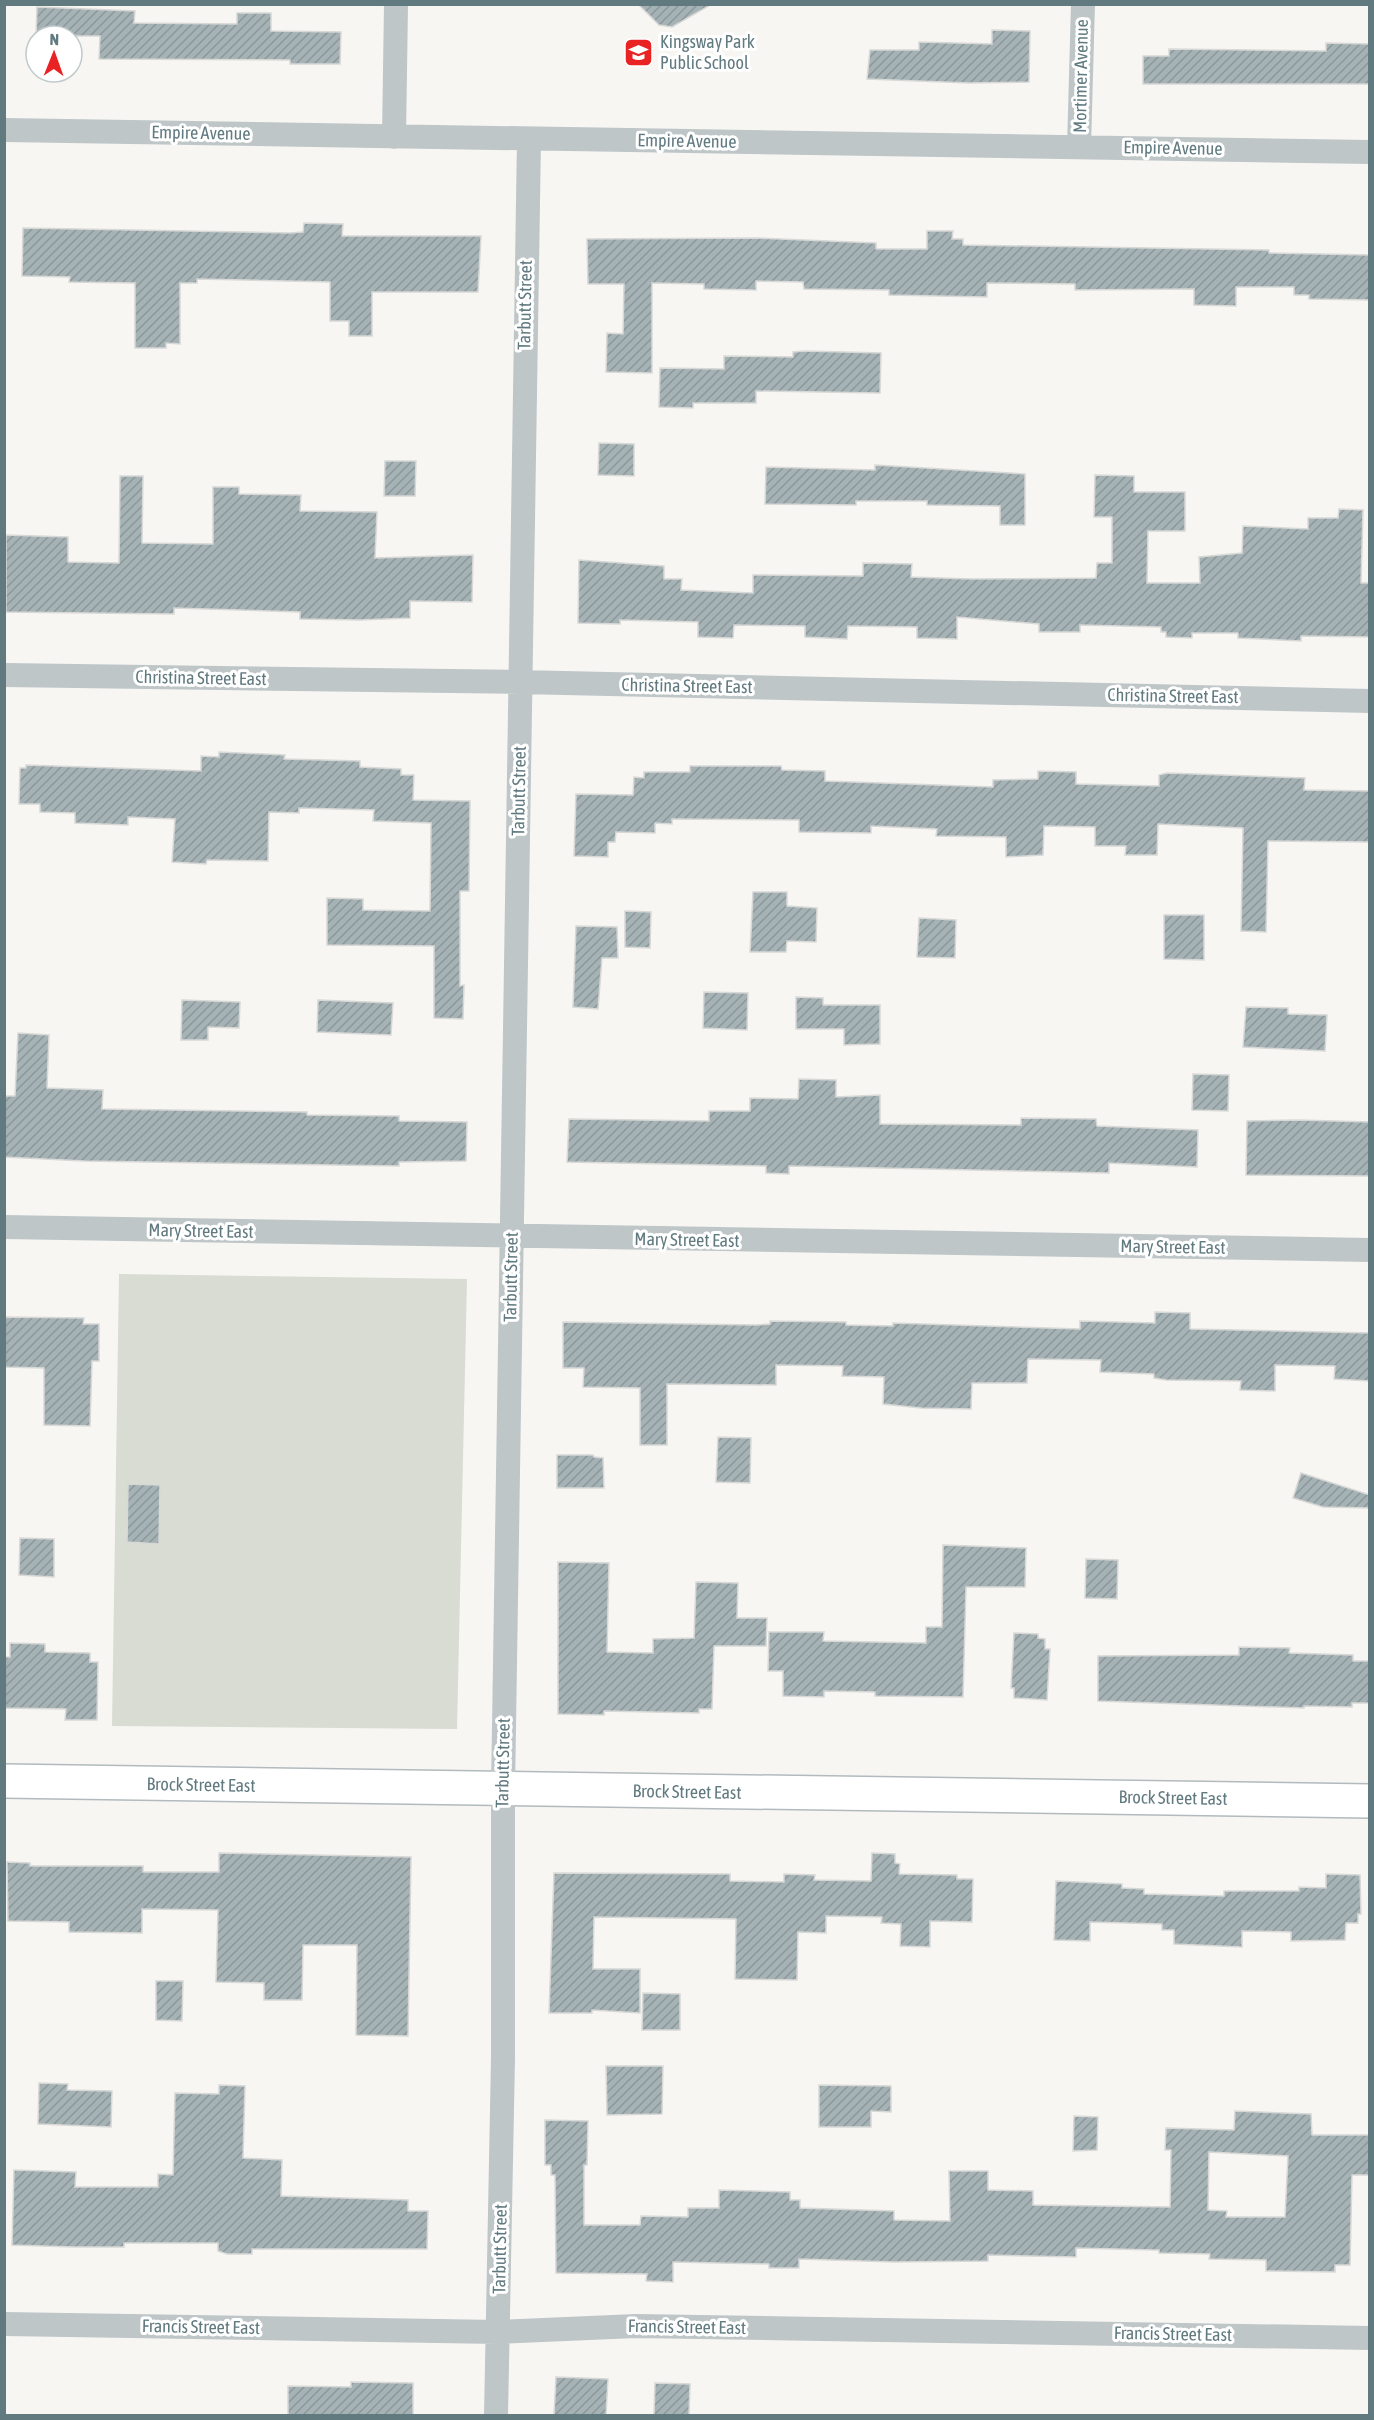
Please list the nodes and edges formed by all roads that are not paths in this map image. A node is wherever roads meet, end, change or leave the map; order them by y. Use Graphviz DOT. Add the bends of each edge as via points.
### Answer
graph roads {
  1 [pos="396,4"];
  2 [pos="1083,4"];
  3 [pos="4,130"];
  4 [pos="394,137"];
  5 [pos="528,139"];
  6 [pos="1079,147"];
  7 [pos="1370,152"];
  8 [pos="4,675"];
  9 [pos="520,682"];
  10 [pos="1370,701"];
  11 [pos="4,1227"];
  12 [pos="511,1238"];
  13 [pos="1370,1250"];
  14 [pos="4,1781"];
  15 [pos="503,1790"];
  16 [pos="1370,1801"];
  17 [pos="4,2324"];
  18 [pos="498,2332"];
  19 [pos="1370,2338"];
  20 [pos="496,2415"];
  1 -- 4 [label="street"];
  2 -- 6 [label="street, Mortimer Avenue"];
  3 -- 4 [label="street, Empire Avenue"];
  4 -- 5 [label="street, Empire Avenue"];
  5 -- 6 [label="street, Empire Avenue"];
  5 -- 9 [label="street, Tarbutt Street"];
  6 -- 7 [label="street, Empire Avenue"];
  8 -- 9 [label="street, Christina Street East"];
  9 -- 10 [label="street, Christina Street East"];
  9 -- 12 [label="street, Tarbutt Street"];
  11 -- 12 [label="street, Mary Street East"];
  12 -- 13 [label="street, Mary Street East"];
  12 -- 15 [label="street, Tarbutt Street"];
  14 -- 15 [label="street, Brock Street East"];
  15 -- 16 [label="street, Brock Street East"];
  15 -- 18 [label="street, Tarbutt Street"];
  17 -- 18 [label="street, Francis Street East"];
  18 -- 19 [label="street, Francis Street East" via="636,2326"];
  18 -- 20 [label="street, Tarbutt Street"];
}
